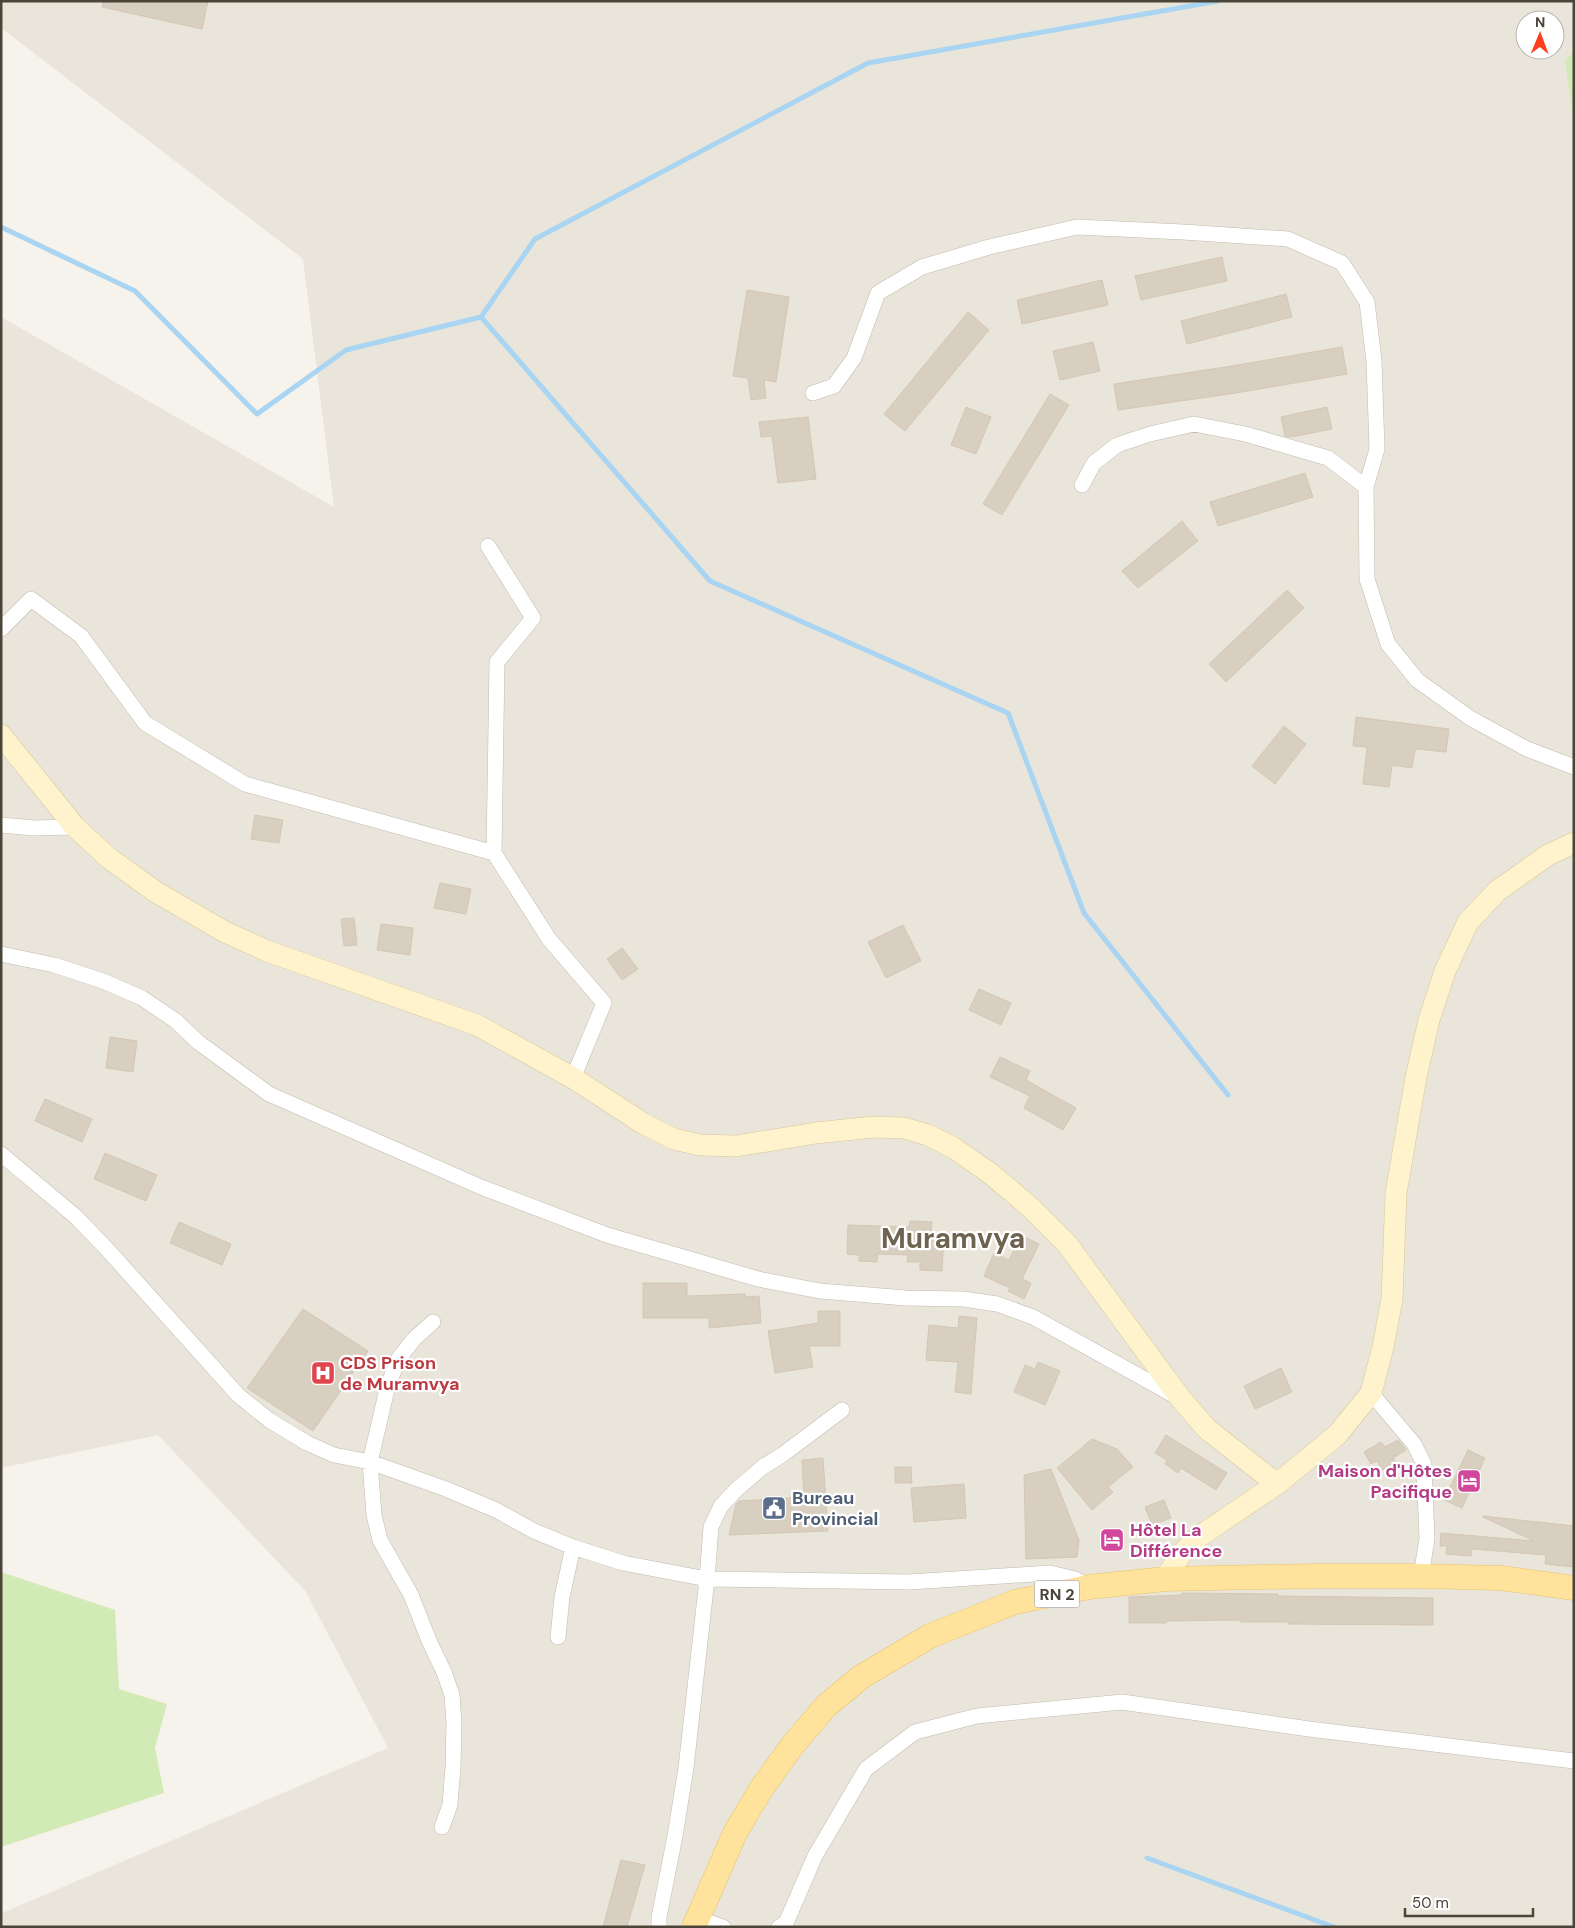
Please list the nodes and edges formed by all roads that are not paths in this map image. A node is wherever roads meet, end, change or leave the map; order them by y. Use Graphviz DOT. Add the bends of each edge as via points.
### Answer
graph roads {
  1 [pos="813,393"];
  2 [pos="1082,485"];
  3 [pos="1366,487"];
  4 [pos="488,546"];
  5 [pos="1,629"];
  6 [pos="1,735"];
  7 [pos="1574,767"];
  8 [pos="1,825"];
  9 [pos="75,827"];
  10 [pos="1574,843"];
  11 [pos="494,853"];
  12 [pos="1,954"];
  13 [pos="572,1078"];
  14 [pos="1,1154"];
  15 [pos="433,1322"];
  16 [pos="1371,1393"];
  17 [pos="1181,1398"];
  18 [pos="842,1410"];
  19 [pos="370,1462"];
  20 [pos="1277,1484"];
  21 [pos="573,1547"];
  22 [pos="1421,1576"];
  23 [pos="707,1579"];
  24 [pos="1165,1579"];
  25 [pos="1089,1587"];
  26 [pos="1574,1588"];
  27 [pos="558,1636"];
  28 [pos="1574,1761"];
  29 [pos="442,1827"];
  30 [pos="696,1922"];
  31 [pos="659,1927"];
  32 [pos="723,1927"];
  33 [pos="779,1927"];
  1 -- 3 [label="street" via="834,386 854,358 878,293 922,266 1077,227 1288,239 1342,264 1367,302 1374,361 1377,449"];
  2 -- 3 [label="street" via="1094,463 1117,445 1194,424 1245,434 1328,458"];
  3 -- 7 [label="street" via="1367,579 1388,644 1417,680 1470,718 1528,749"];
  4 -- 11 [label="street" via="533,618 497,662"];
  5 -- 11 [label="street" via="31,599 81,636 144,724 245,784"];
  6 -- 9 [label="main road"];
  8 -- 9 [label="street"];
  9 -- 13 [label="main road" via="110,859 156,892 225,932 267,951 477,1025"];
  10 -- 16 [label="main road" via="1548,855 1497,891 1468,922 1445,971 1429,1020 1416,1077 1396,1193 1392,1299"];
  11 -- 13 [label="street" via="549,939 604,1003"];
  12 -- 17 [label="street" via="54,965 142,998 269,1094 481,1187 607,1235 758,1279 820,1291 997,1304 1033,1317"];
  13 -- 17 [label="main road" via="644,1124 674,1138 700,1145 736,1146 873,1127 904,1128 928,1134 991,1174 1067,1244"];
  14 -- 19 [label="street" via="76,1216 238,1395 307,1444 334,1455"];
  15 -- 19 [label="street" via="399,1358 388,1385"];
  16 -- 20 [label="main road" via="1336,1435"];
  16 -- 22 [label="street" via="1414,1444 1424,1464 1427,1539"];
  17 -- 20 [label="main road" via="1208,1429"];
  18 -- 23 [label="street" via="764,1466 721,1506 710,1527"];
  19 -- 21 [label="street" via="454,1492"];
  19 -- 29 [label="street" via="374,1515 380,1540 411,1595 452,1696 453,1767 450,1804"];
  20 -- 24 [label="main road" via="1200,1536 1181,1554"];
  21 -- 23 [label="street" via="623,1563"];
  21 -- 27 [label="street" via="562,1597"];
  22 -- 24 [label="main road, RN 2"];
  22 -- 26 [label="main road, RN 2" via="1501,1578"];
  23 -- 25 [label="street" via="909,1582 1050,1573 1075,1579"];
  23 -- 31 [label="street" via="686,1768"];
  24 -- 25 [label="main road, RN 2"];
  25 -- 30 [label="main road, RN 2" via="1015,1602 930,1636 861,1677 826,1706 761,1789 735,1833"];
  28 -- 33 [label="street" via="1309,1729 1122,1702 977,1716 915,1732 866,1769 815,1856 786,1923"];
  30 -- 32 [label="street"];
}
